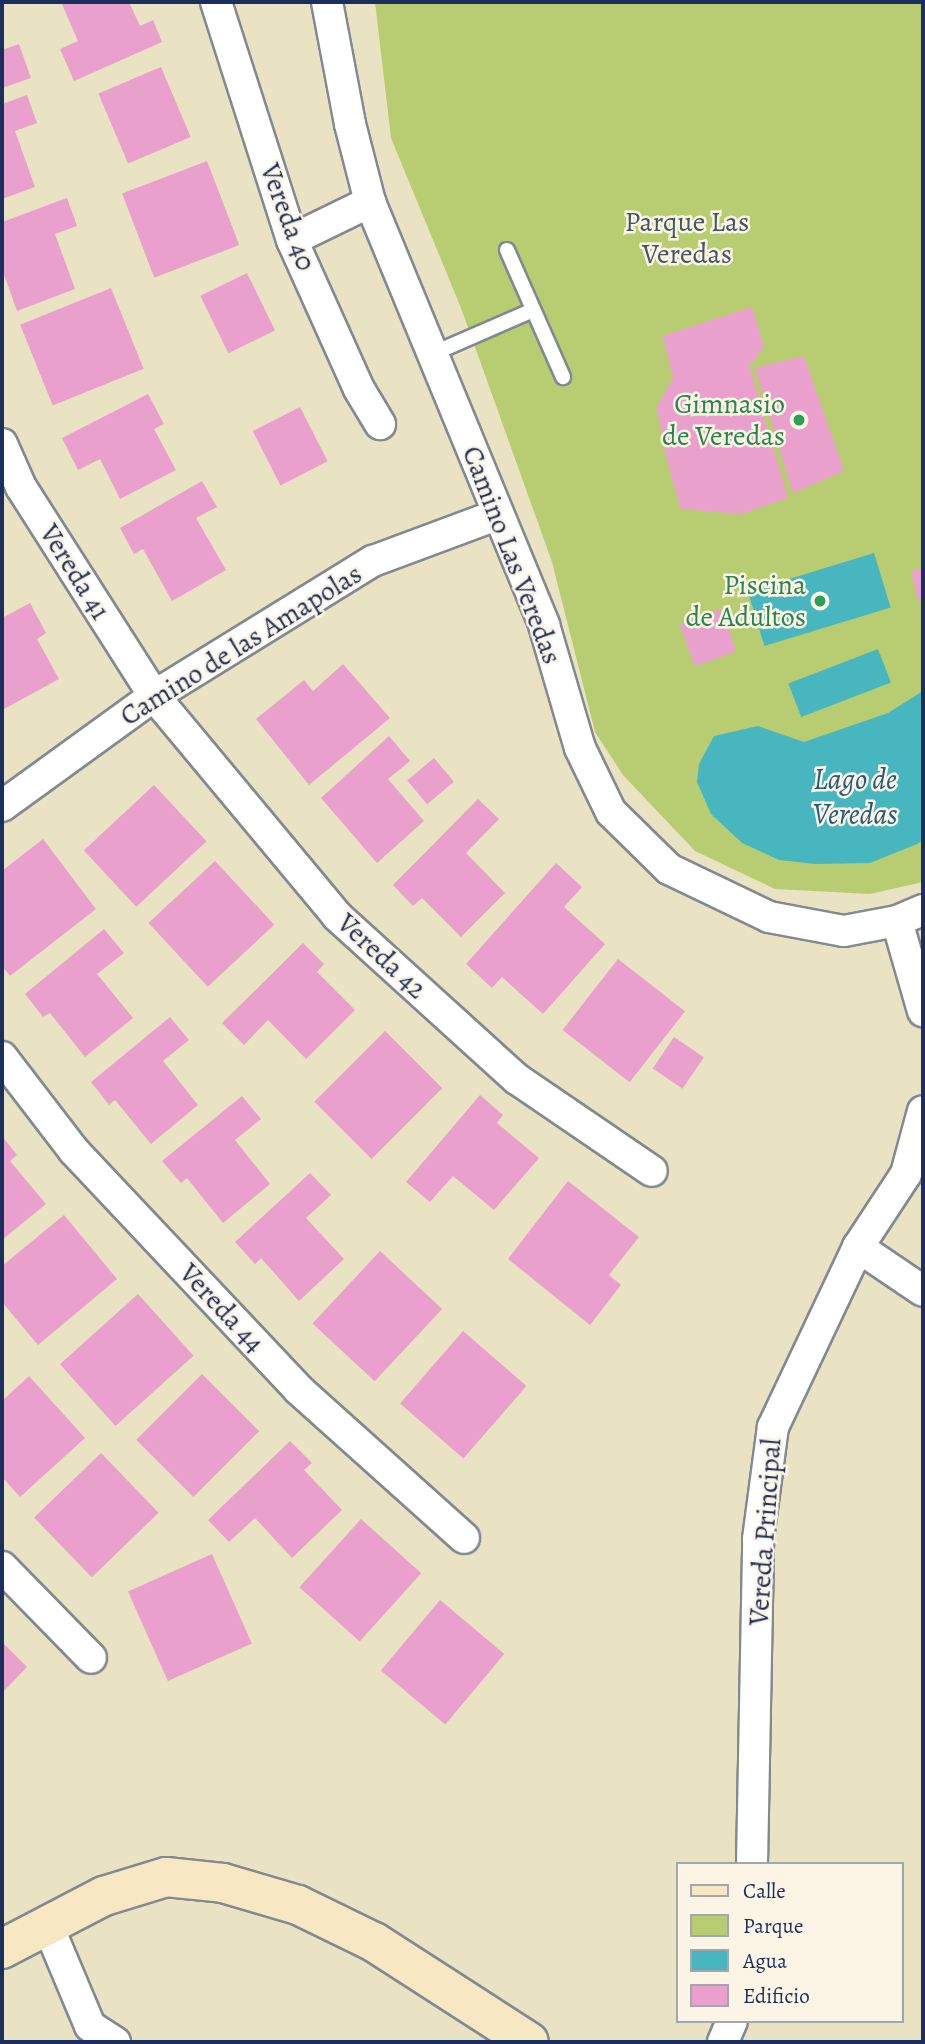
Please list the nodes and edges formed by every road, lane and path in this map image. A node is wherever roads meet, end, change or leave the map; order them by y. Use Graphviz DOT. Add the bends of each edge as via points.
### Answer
graph roads {
  1 [pos="215,2"];
  2 [pos="327,2"];
  3 [pos="370,202"];
  4 [pos="292,240"];
  5 [pos="507,250"];
  6 [pos="533,310"];
  7 [pos="432,354"];
  8 [pos="563,377"];
  9 [pos="380,424"];
  10 [pos="2,444"];
  11 [pos="497,514"];
  12 [pos="155,696"];
  13 [pos="2,806"];
  14 [pos="910,915"];
  15 [pos="923,1011"];
  16 [pos="2,1057"];
  17 [pos="923,1111"];
  18 [pos="652,1171"];
  19 [pos="858,1247"];
  20 [pos="923,1291"];
  21 [pos="464,1538"];
  22 [pos="2,1567"];
  23 [pos="91,1658"];
  24 [pos="752,1862"];
  25 [pos="48,1926"];
  26 [pos="2,1949"];
  27 [pos="731,2023"];
  28 [pos="115,2042"];
  29 [pos="530,2042"];
  30 [pos="723,2042"];
  1 -- 4 [label="street, Vereda 40"];
  2 -- 3 [label="street, Camino Las Veredas"];
  3 -- 4 [label="street"];
  3 -- 7 [label="street, Camino Las Veredas"];
  4 -- 9 [label="street, Vereda 40" via="359,389"];
  5 -- 6 [label="lane"];
  6 -- 7 [label="lane"];
  6 -- 8 [label="lane"];
  7 -- 11 [label="street, Camino Las Veredas"];
  10 -- 12 [label="street, Vereda 41" via="21,486"];
  11 -- 12 [label="street, Camino de las Amapolas" via="373,561"];
  11 -- 14 [label="street, Camino Las Veredas" via="544,625 580,748 611,812 669,869 769,917 844,931"];
  12 -- 13 [label="street, Camino de las Amapolas"];
  12 -- 18 [label="street, Vereda 42" via="337,916 517,1079"];
  14 -- 15 [label="street"];
  16 -- 21 [label="street, Vereda 44" via="74,1151 298,1389"];
  17 -- 19 [label="street, Vereda Principal" via="906,1174"];
  19 -- 20 [label="street"];
  19 -- 24 [label="street, Vereda Principal" via="773,1427 758,1539"];
  22 -- 23 [label="street"];
  25 -- 26 [label="street"];
  25 -- 28 [label="street" via="90,2026"];
  25 -- 29 [label="street" via="104,1895 166,1877 223,1882 298,1905 374,1942"];
  27 -- 30 [label="street"];
}
